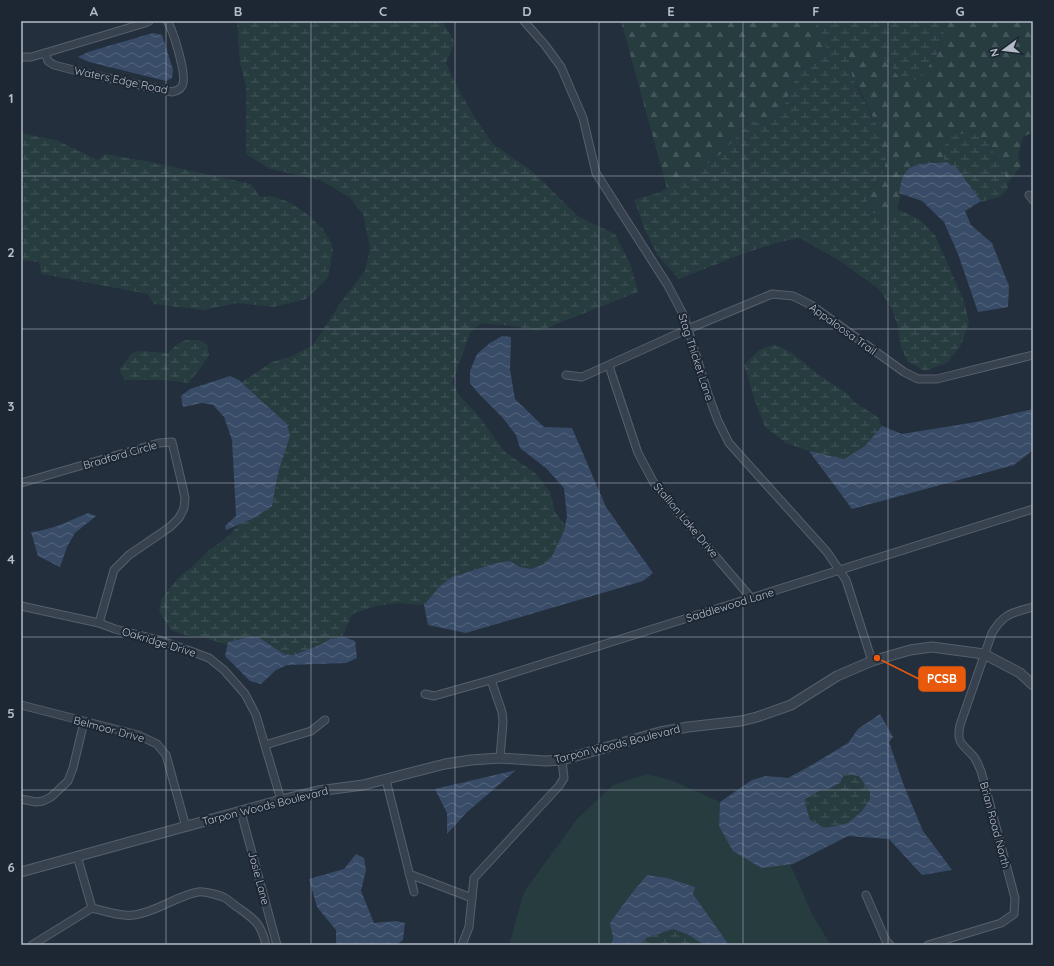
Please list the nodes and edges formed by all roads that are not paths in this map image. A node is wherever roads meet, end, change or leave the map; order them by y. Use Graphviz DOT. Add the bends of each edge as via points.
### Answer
graph roads {
  1 [pos="149,21"];
  2 [pos="524,21"];
  3 [pos="168,23"];
  4 [pos="45,53"];
  5 [pos="21,57"];
  6 [pos="688,329"];
  7 [pos="1033,355"];
  8 [pos="609,366"];
  9 [pos="566,375"];
  10 [pos="21,483"];
  11 [pos="1033,509"];
  12 [pos="839,571"];
  13 [pos="752,599"];
  14 [pos="21,606"];
  15 [pos="1033,607"];
  16 [pos="99,623"];
  17 [pos="984,654"];
  18 [pos="872,661"];
  19 [pos="491,680"];
  20 [pos="1033,685"];
  21 [pos="426,694"];
  22 [pos="21,705"];
  23 [pos="325,720"];
  24 [pos="84,722"];
  25 [pos="265,745"];
  26 [pos="500,758"];
  27 [pos="562,760"];
  28 [pos="386,780"];
  29 [pos="21,799"];
  30 [pos="281,800"];
  31 [pos="240,812"];
  32 [pos="186,826"];
  33 [pos="77,856"];
  34 [pos="21,872"];
  35 [pos="409,874"];
  36 [pos="414,892"];
  37 [pos="866,895"];
  38 [pos="472,898"];
  39 [pos="92,908"];
  40 [pos="32,945"];
  41 [pos="266,945"];
  42 [pos="277,945"];
  43 [pos="462,945"];
  44 [pos="890,945"];
  45 [pos="928,945"];
  1 -- 4 [label="street"];
  2 -- 6 [label="street, Stag Thicket Lane" via="561,67 583,118 596,173 667,284"];
  3 -- 4 [label="street, Waters Edge Road" via="183,70 184,80 178,91 172,92 54,65 48,61"];
  4 -- 5 [label="street"];
  6 -- 7 [label="street, Appaloosa Trail" via="772,294 793,296 811,305 904,372 918,379 937,379"];
  6 -- 8 [label="street, Appaloosa Trail"];
  6 -- 12 [label="street, Stag Thicket Lane" via="710,401 729,443 827,552"];
  8 -- 9 [label="street, Appaloosa Trail" via="582,376"];
  8 -- 13 [label="street, Stallion Lake Drive" via="638,453 654,483"];
  10 -- 16 [label="street, Bradford Circle" via="159,443 172,442 185,498 184,508 170,527 129,555 114,570"];
  11 -- 12 [label="street, Saddlewood Lane"];
  12 -- 13 [label="street, Saddlewood Lane"];
  12 -- 18 [label="street, Stag Thicket Lane" via="846,580"];
  13 -- 19 [label="street, Saddlewood Lane"];
  14 -- 16 [label="street, Oakridge Drive"];
  15 -- 17 [label="street" via="1010,614 999,621"];
  16 -- 25 [label="street, Oakridge Drive" via="209,658 224,670 245,694 256,715"];
  17 -- 18 [label="street, Tarpon Woods Boulevard" via="932,647 910,650"];
  17 -- 20 [label="street, Tarpon Woods Boulevard" via="1020,673"];
  17 -- 45 [label="street, Brian Road North" via="958,735 960,743 975,759 981,771 1015,898 1014,914 1001,924"];
  18 -- 27 [label="street, Tarpon Woods Boulevard" via="837,676 791,705 757,717 660,732"];
  19 -- 21 [label="street, Saddlewood Lane" via="434,696"];
  19 -- 26 [label="street" via="502,712"];
  22 -- 24 [label="street, Belmoor Drive"];
  23 -- 25 [label="street" via="312,731"];
  24 -- 29 [label="street" via="68,781 43,801"];
  24 -- 32 [label="street, Belmoor Drive" via="138,735 157,744 166,755"];
  25 -- 30 [label="street, Oakridge Drive"];
  26 -- 27 [label="street, Tarpon Woods Boulevard"];
  26 -- 28 [label="street, Tarpon Woods Boulevard" via="445,764"];
  27 -- 38 [label="street" via="564,778 559,786 474,878"];
  28 -- 30 [label="street, Tarpon Woods Boulevard"];
  28 -- 35 [label="street"];
  30 -- 31 [label="street, Tarpon Woods Boulevard"];
  31 -- 32 [label="street, Tarpon Woods Boulevard"];
  31 -- 42 [label="street, Josie Lane"];
  32 -- 33 [label="street, Tarpon Woods Boulevard"];
  33 -- 34 [label="street, Tarpon Woods Boulevard"];
  33 -- 39 [label="street"];
  35 -- 36 [label="street"];
  35 -- 38 [label="street"];
  37 -- 44 [label="street"];
  38 -- 43 [label="street" via="469,927"];
  39 -- 40 [label="street"];
  39 -- 41 [label="street" via="133,916 200,892 224,898 251,917 259,925"];
}
